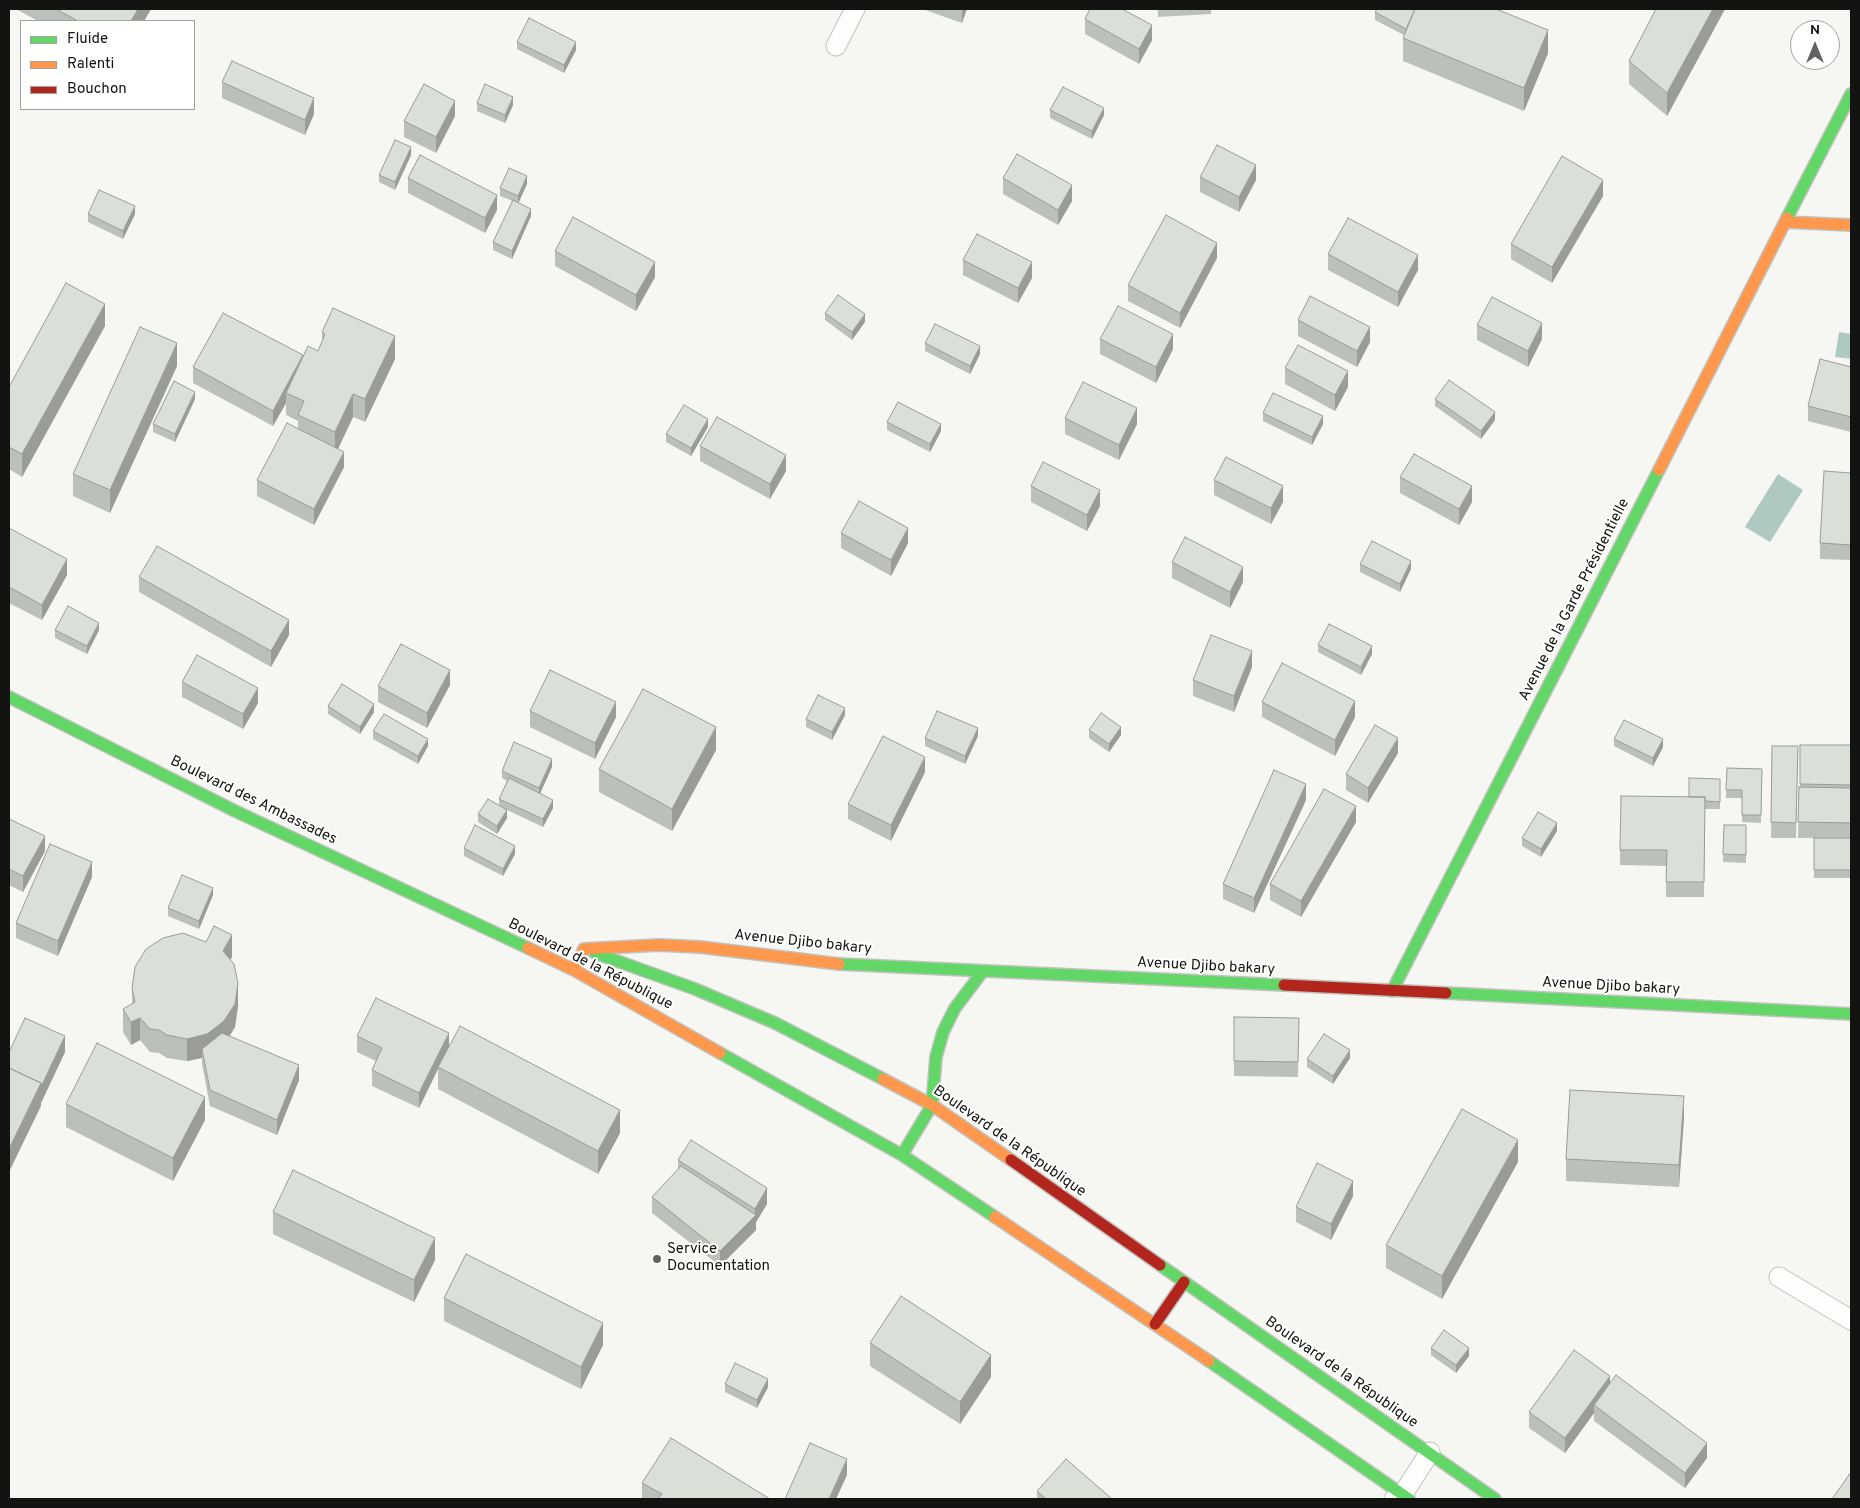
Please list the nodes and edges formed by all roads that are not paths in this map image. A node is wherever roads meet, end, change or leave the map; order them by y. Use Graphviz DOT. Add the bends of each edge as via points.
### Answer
graph roads {
  1 [pos="855,9"];
  2 [pos="836,46"];
  3 [pos="1851,94"];
  4 [pos="1785,222"];
  5 [pos="1851,225"];
  6 [pos="9,697"];
  7 [pos="486,928"];
  8 [pos="535,939"];
  9 [pos="579,948"];
  10 [pos="574,970"];
  11 [pos="983,971"];
  12 [pos="1392,991"];
  13 [pos="1851,1014"];
  14 [pos="932,1105"];
  15 [pos="902,1154"];
  16 [pos="1780,1277"];
  17 [pos="1184,1282"];
  18 [pos="1851,1320"];
  19 [pos="1155,1324"];
  20 [pos="1430,1452"];
  21 [pos="1402,1498"];
  22 [pos="1495,1499"];
  1 -- 2 [label="lane"];
  3 -- 4 [label="main road, Avenue de la Garde Présidentielle"];
  4 -- 5 [label="main road"];
  4 -- 12 [label="main road, Avenue de la Garde Présidentielle"];
  6 -- 7 [label="main road, Boulevard des Ambassades" via="235,810"];
  7 -- 8 [label="main road, Boulevard de la République"];
  7 -- 10 [label="main road, Boulevard de la République"];
  9 -- 10 [label="main road"];
  9 -- 11 [label="main road, Avenue Djibo bakary" via="700,947 841,964"];
  9 -- 14 [label="main road, Boulevard de la République" via="695,989 776,1023"];
  10 -- 15 [label="main road, Boulevard de la République"];
  11 -- 12 [label="main road, Avenue Djibo bakary"];
  11 -- 14 [label="main road" via="954,1008 944,1032 936,1056"];
  12 -- 13 [label="main road, Avenue Djibo bakary"];
  14 -- 15 [label="main road"];
  14 -- 17 [label="main road, Boulevard de la République"];
  15 -- 19 [label="main road, Boulevard de la République"];
  16 -- 18 [label="lane"];
  17 -- 19 [label="main road"];
  17 -- 20 [label="main road, Boulevard de la République"];
  19 -- 21 [label="main road, Boulevard de la République"];
  20 -- 21 [label="lane"];
  20 -- 22 [label="main road, Boulevard de la République"];
}
